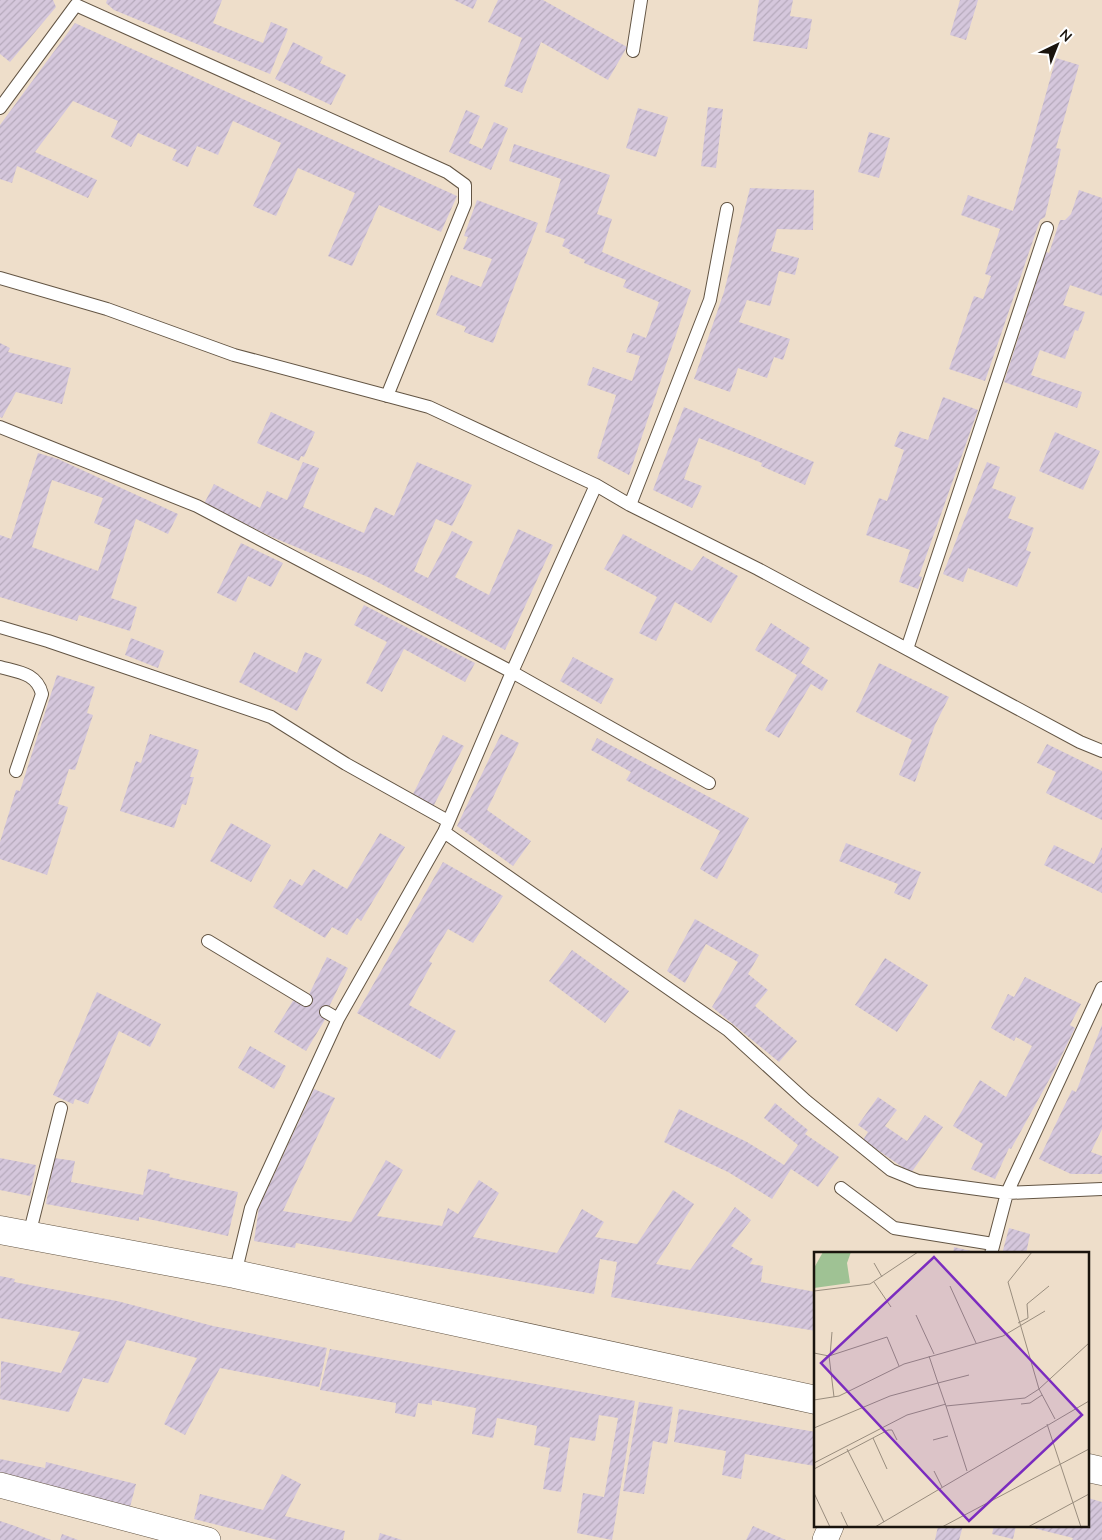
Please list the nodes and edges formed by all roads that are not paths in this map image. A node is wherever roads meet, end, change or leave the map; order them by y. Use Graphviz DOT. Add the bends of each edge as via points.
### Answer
graph roads {
  1 [pos="641,0"];
  2 [pos="81,3"];
  3 [pos="633,51"];
  4 [pos="0,108"];
  5 [pos="727,209"];
  6 [pos="1047,228"];
  7 [pos="0,278"];
  8 [pos="387,396"];
  9 [pos="0,427"];
  10 [pos="596,484"];
  11 [pos="630,505"];
  12 [pos="0,627"];
  13 [pos="907,649"];
  14 [pos="0,667"];
  15 [pos="512,672"];
  16 [pos="1102,751"];
  17 [pos="16,771"];
  18 [pos="709,783"];
  19 [pos="446,826"];
  20 [pos="208,941"];
  21 [pos="1102,988"];
  22 [pos="306,1000"];
  23 [pos="326,1012"];
  24 [pos="338,1019"];
  25 [pos="61,1108"];
  26 [pos="840,1188"];
  27 [pos="1102,1189"];
  28 [pos="1007,1193"];
  29 [pos="0,1230"];
  30 [pos="29,1235"];
  31 [pos="992,1249"];
  32 [pos="235,1274"];
  33 [pos="814,1400"];
  34 [pos="0,1485"];
  35 [pos="830,1528"];
  36 [pos="208,1540"];
  37 [pos="825,1540"];
  1 -- 3 [label="lane"];
  2 -- 4 [label="lane"];
  2 -- 8 [label="lane" via="447,172 465,185 464,204"];
  5 -- 11 [label="lane" via="710,300"];
  6 -- 13 [label="lane"];
  7 -- 8 [label="lane" via="107,310 234,355"];
  8 -- 10 [label="lane" via="429,407"];
  9 -- 15 [label="lane" via="197,506"];
  10 -- 11 [label="lane"];
  10 -- 15 [label="lane"];
  11 -- 13 [label="lane"];
  12 -- 19 [label="lane" via="271,717"];
  13 -- 16 [label="lane"];
  14 -- 17 [label="lane" via="34,678 40,684 42,694"];
  15 -- 18 [label="lane"];
  15 -- 19 [label="lane"];
  19 -- 24 [label="lane"];
  19 -- 28 [label="lane" via="728,1030 890,1170 918,1181"];
  20 -- 22 [label="lane"];
  21 -- 28 [label="lane"];
  23 -- 24 [label="lane"];
  24 -- 32 [label="lane" via="251,1208"];
  25 -- 30 [label="lane"];
  26 -- 31 [label="lane" via="894,1228"];
  27 -- 28 [label="lane"];
  28 -- 31 [label="lane"];
  29 -- 30 [label="street"];
  30 -- 32 [label="street"];
  32 -- 33 [label="street"];
  34 -- 36 [label="street"];
  35 -- 37 [label="street"];
}
